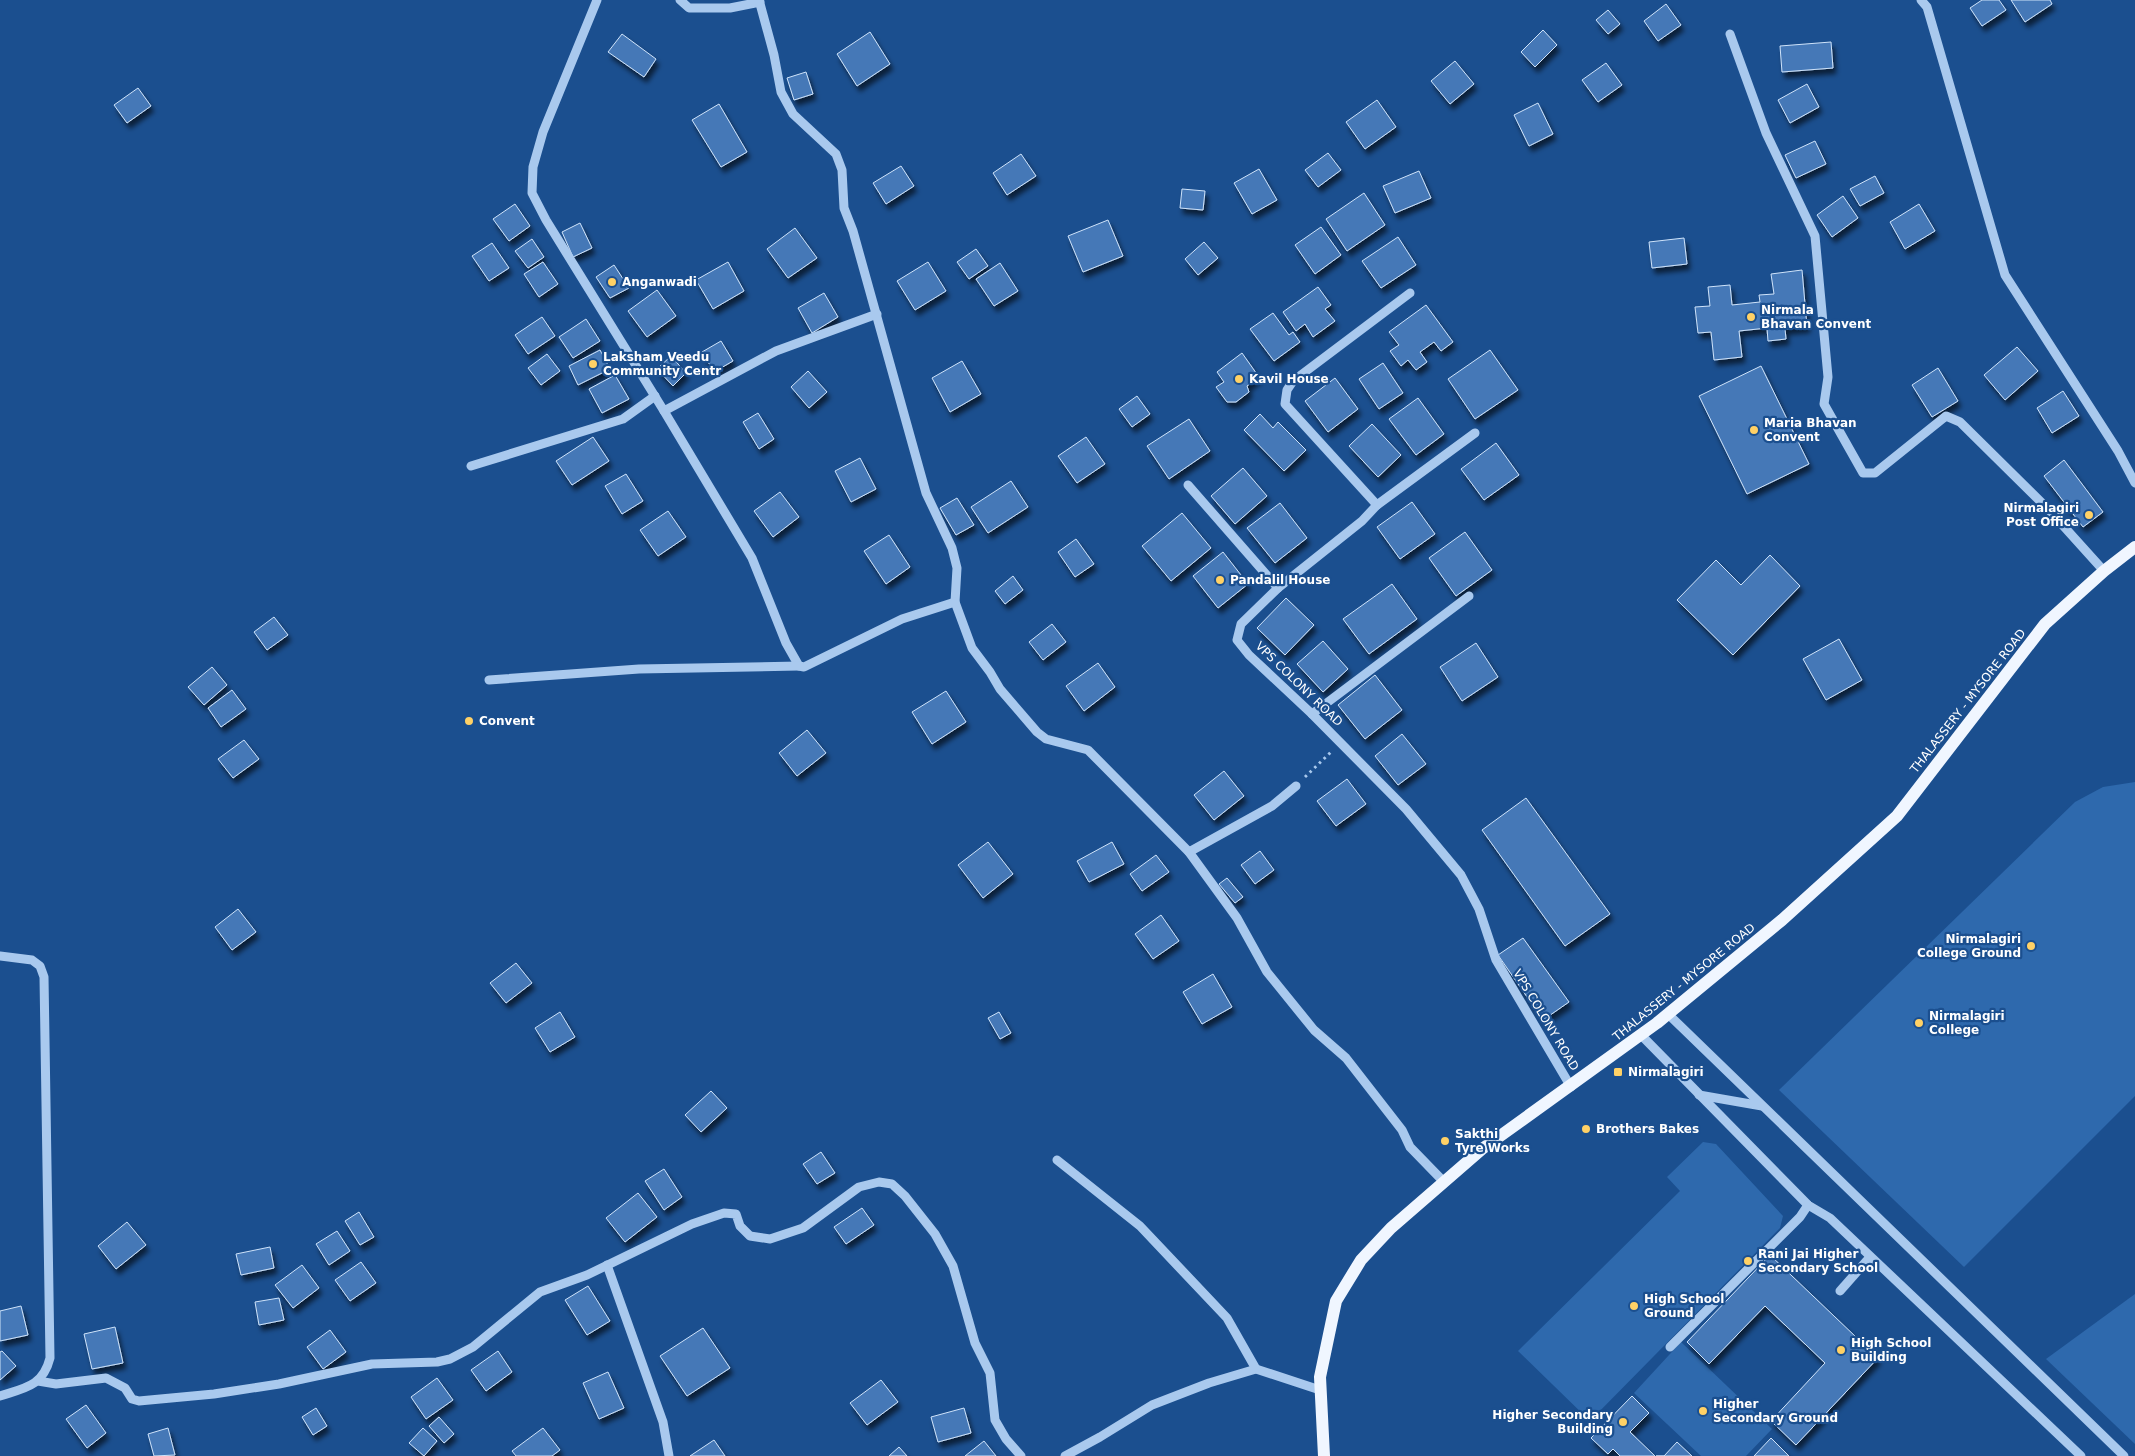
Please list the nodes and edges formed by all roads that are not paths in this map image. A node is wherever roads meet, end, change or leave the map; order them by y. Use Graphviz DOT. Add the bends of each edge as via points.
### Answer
graph roads {
  1 [pos="597,0"];
  2 [pos="680,0"];
  3 [pos="1921,0"];
  4 [pos="759,1"];
  5 [pos="1730,34"];
  6 [pos="1410,293"];
  7 [pos="877,314"];
  8 [pos="655,396"];
  9 [pos="664,411"];
  10 [pos="1475,433"];
  11 [pos="471,466"];
  12 [pos="2135,483"];
  13 [pos="1188,485"];
  14 [pos="1377,504"];
  15 [pos="2135,547"];
  16 [pos="2104,571"];
  17 [pos="1278,588"];
  18 [pos="1469,596"];
  19 [pos="955,602"];
  20 [pos="798,666"];
  21 [pos="489,680"];
  22 [pos="1312,714"];
  23 [pos="1296,786"];
  24 [pos="1189,852"];
  25 [pos="0,956"];
  26 [pos="1668,1014"];
  27 [pos="1642,1036"];
  28 [pos="1571,1087"];
  29 [pos="1698,1094"];
  30 [pos="1762,1106"];
  31 [pos="1056,1160"];
  32 [pos="1444,1182"];
  33 [pos="1808,1205"];
  34 [pos="1870,1257"];
  35 [pos="607,1265"];
  36 [pos="1840,1291"];
  37 [pos="1670,1347"];
  38 [pos="1256,1369"];
  39 [pos="38,1382"];
  40 [pos="1320,1390"];
  41 [pos="0,1396"];
  42 [pos="669,1456"];
  43 [pos="1021,1456"];
  44 [pos="1065,1456"];
  45 [pos="1324,1456"];
  46 [pos="2081,1456"];
  47 [pos="2124,1456"];
  1 -- 8 [label="street" via="543,132 533,167 532,193"];
  2 -- 4 [label="street" via="689,8 730,8"];
  3 -- 12 [label="street" via="1927,7 2005,275 2118,451"];
  4 -- 7 [label="street" via="781,92 793,114 836,154 842,170 844,208"];
  5 -- 16 [label="street" via="1766,133 1815,236 1828,377 1824,404 1863,473 1874,473 1946,416 1960,422 2049,510"];
  6 -- 14 [label="street" via="1293,381 1286,390 1285,404"];
  7 -- 9 [label="street" via="776,351"];
  7 -- 19 [label="street" via="926,492 952,548 957,568"];
  8 -- 9 [label="street"];
  8 -- 11 [label="street" via="622,419"];
  9 -- 20 [label="street" via="752,558"];
  10 -- 14 [label="street, VPS COLONY ROAD"];
  13 -- 17 [label="street"];
  14 -- 17 [label="street, VPS COLONY ROAD" via="1362,521"];
  15 -- 16 [label="main road, THALASSERY - MYSORE ROAD"];
  16 -- 26 [label="main road, THALASSERY - MYSORE ROAD" via="2046,624 1897,816 1782,920"];
  17 -- 22 [label="street, VPS COLONY ROAD" via="1241,624 1237,640"];
  18 -- 22 [label="street"];
  19 -- 20 [label="street" via="902,619 834,654 804,667"];
  19 -- 24 [label="street" via="972,648 1000,690 1037,732 1046,739 1088,750"];
  20 -- 21 [label="street" via="639,669"];
  22 -- 28 [label="street, VPS COLONY ROAD" via="1406,809 1461,876 1479,909 1496,960"];
  23 -- 24 [label="street" via="1272,806"];
  24 -- 32 [label="street" via="1237,918 1267,972 1314,1030 1346,1058 1402,1130 1410,1147"];
  25 -- 39 [label="street" via="32,960 40,966 44,977 50,1358"];
  26 -- 27 [label="main road, THALASSERY - MYSORE ROAD"];
  26 -- 30 [label="street"];
  27 -- 28 [label="main road, THALASSERY - MYSORE ROAD"];
  27 -- 29 [label="street"];
  28 -- 32 [label="main road, THALASSERY - MYSORE ROAD" via="1482,1149"];
  29 -- 30 [label="street"];
  29 -- 33 [label="street"];
  30 -- 47 [label="street"];
  31 -- 38 [label="street" via="1140,1226 1227,1318"];
  32 -- 40 [label="main road, THALASSERY - MYSORE ROAD" via="1360,1260 1336,1301"];
  33 -- 34 [label="street" via="1830,1218"];
  33 -- 37 [label="street" via="1800,1217"];
  34 -- 36 [label="street"];
  34 -- 46 [label="street"];
  35 -- 39 [label="street" via="540,1292 473,1347 437,1362 372,1364 279,1384 139,1401 132,1398 125,1388 106,1378 56,1384"];
  35 -- 42 [label="street" via="662,1422"];
  35 -- 43 [label="street" via="692,1224 724,1213 736,1214 740,1226 750,1236 770,1239 803,1228 859,1187 879,1182 892,1184 934,1234 953,1266 975,1343 990,1373 994,1420"];
  38 -- 40 [label="street"];
  38 -- 44 [label="street" via="1152,1405"];
  39 -- 41 [label="street"];
  40 -- 45 [label="main road, THALASSERY - MYSORE ROAD"];
}
